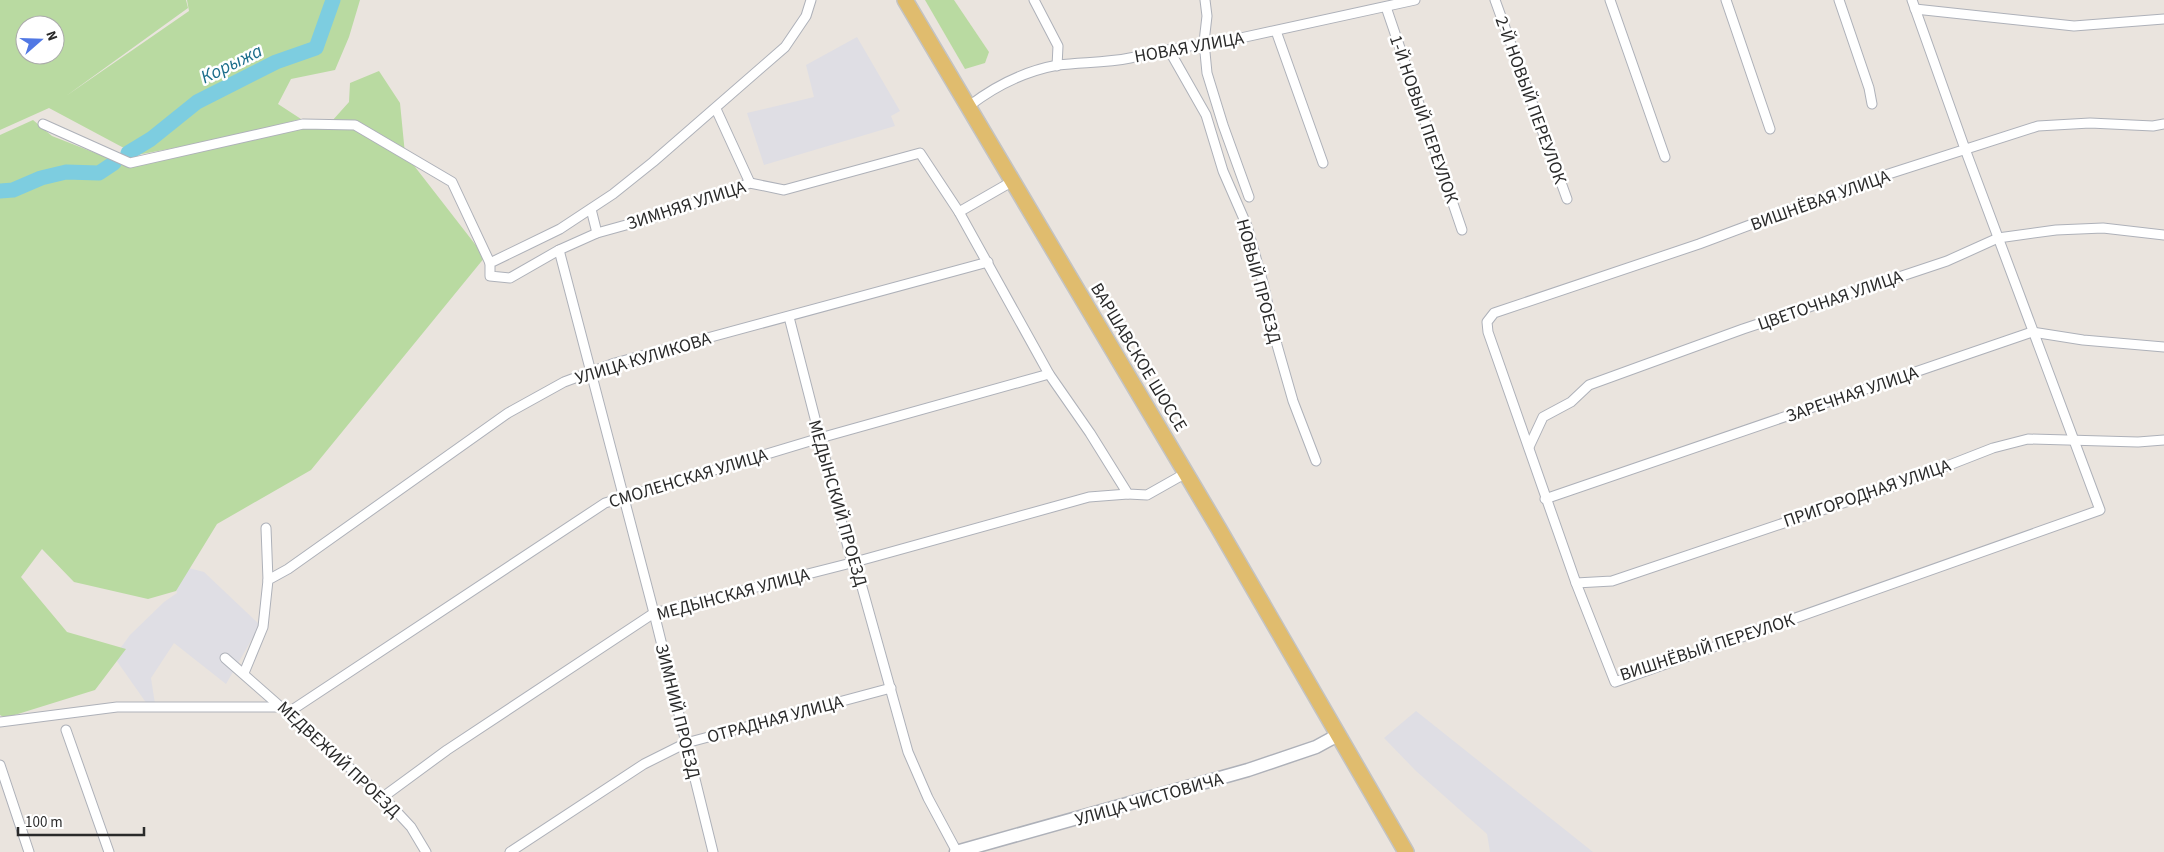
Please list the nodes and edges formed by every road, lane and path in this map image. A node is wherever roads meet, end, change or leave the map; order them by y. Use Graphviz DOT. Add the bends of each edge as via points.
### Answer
graph roads {
  1 [pos="811,0"];
  2 [pos="905,0"];
  3 [pos="1034,0"];
  4 [pos="1205,0"];
  5 [pos="1415,0"];
  6 [pos="1495,0"];
  7 [pos="1610,0"];
  8 [pos="1726,0"];
  9 [pos="1839,0"];
  10 [pos="1914,4"];
  11 [pos="1386,7"];
  12 [pos="2164,19"];
  13 [pos="1276,31"];
  14 [pos="1204,42"];
  15 [pos="1170,50"];
  16 [pos="1057,66"];
  17 [pos="1872,104"];
  18 [pos="969,106"];
  19 [pos="716,109"];
  20 [pos="43,124"];
  21 [pos="2164,124"];
  22 [pos="1770,128"];
  23 [pos="1965,149"];
  24 [pos="1665,156"];
  25 [pos="1323,163"];
  26 [pos="1013,181"];
  27 [pos="750,183"];
  28 [pos="1249,197"];
  29 [pos="1567,199"];
  30 [pos="591,208"];
  31 [pos="959,212"];
  32 [pos="1462,230"];
  33 [pos="597,233"];
  34 [pos="2164,235"];
  35 [pos="1998,238"];
  36 [pos="559,250"];
  37 [pos="988,262"];
  38 [pos="490,263"];
  39 [pos="789,317"];
  40 [pos="1487,322"];
  41 [pos="2032,332"];
  42 [pos="2164,347"];
  43 [pos="589,372"];
  44 [pos="1049,374"];
  45 [pos="820,438"];
  46 [pos="2072,440"];
  47 [pos="2164,440"];
  48 [pos="1529,447"];
  49 [pos="1316,461"];
  50 [pos="1186,473"];
  51 [pos="1128,494"];
  52 [pos="622,496"];
  53 [pos="1546,500"];
  54 [pos="266,528"];
  55 [pos="855,562"];
  56 [pos="268,580"];
  57 [pos="1576,583"];
  58 [pos="654,613"];
  59 [pos="225,658"];
  60 [pos="244,674"];
  61 [pos="890,688"];
  62 [pos="286,709"];
  63 [pos="0,722"];
  64 [pos="66,730"];
  65 [pos="1338,735"];
  66 [pos="686,743"];
  67 [pos="0,765"];
  68 [pos="383,796"];
  69 [pos="29,852"];
  70 [pos="109,852"];
  71 [pos="426,852"];
  72 [pos="510,852"];
  73 [pos="714,852"];
  74 [pos="957,852"];
  75 [pos="1406,852"];
  1 -- 19 [label="street" via="806,16 785,47"];
  2 -- 18 [label="main road, ВАРШАВСКОЕ ШОССЕ"];
  3 -- 16 [label="street" via="1058,46"];
  4 -- 14 [label="street"];
  5 -- 11 [label="street, НОВАЯ УЛИЦА"];
  6 -- 29 [label="street, 2-Й НОВЫЙ ПЕРЕУЛОК"];
  7 -- 24 [label="street"];
  8 -- 22 [label="street"];
  9 -- 17 [label="street"];
  10 -- 12 [label="street" via="2074,26"];
  10 -- 23 [label="street"];
  11 -- 13 [label="street, НОВАЯ УЛИЦА"];
  11 -- 32 [label="street, 1-Й НОВЫЙ ПЕРЕУЛОК"];
  13 -- 14 [label="street, НОВАЯ УЛИЦА"];
  13 -- 25 [label="street"];
  14 -- 15 [label="street, НОВАЯ УЛИЦА"];
  14 -- 28 [label="street" via="1214,99"];
  15 -- 16 [label="street, НОВАЯ УЛИЦА" via="1128,59"];
  15 -- 49 [label="street, НОВЫЙ ПРОЕЗД" via="1206,115 1223,172 1247,226 1279,355"];
  16 -- 18 [label="street, НОВАЯ УЛИЦА" via="1024,74"];
  18 -- 26 [label="main road, ВАРШАВСКОЕ ШОССЕ"];
  19 -- 27 [label="street"];
  19 -- 30 [label="street" via="613,194"];
  20 -- 38 [label="street" via="130,163 303,124 355,125 452,182"];
  21 -- 23 [label="street, ВИШНЁВАЯ УЛИЦА" via="2038,126"];
  23 -- 35 [label="street"];
  23 -- 40 [label="street, ВИШНЁВАЯ УЛИЦА" via="1494,314"];
  26 -- 31 [label="street"];
  26 -- 50 [label="main road, ВАРШАВСКОЕ ШОССЕ"];
  27 -- 31 [label="street, ЗИМНЯЯ УЛИЦА" via="784,190 920,153"];
  27 -- 33 [label="street, ЗИМНЯЯ УЛИЦА" via="662,215"];
  30 -- 33 [label="street"];
  30 -- 38 [label="street" via="560,229"];
  31 -- 37 [label="street"];
  33 -- 36 [label="street, ЗИМНЯЯ УЛИЦА"];
  34 -- 35 [label="street, ЦВЕТОЧНАЯ УЛИЦА" via="2104,228 2056,230"];
  35 -- 41 [label="street"];
  35 -- 48 [label="street, ЦВЕТОЧНАЯ УЛИЦА" via="1947,261 1743,329 1589,385 1571,402 1543,417"];
  36 -- 38 [label="street, ЗИМНЯЯ УЛИЦА" via="510,278 490,276"];
  36 -- 43 [label="street, ЗИМНИЙ ПРОЕЗД"];
  37 -- 39 [label="street, УЛИЦА КУЛИКОВА"];
  37 -- 44 [label="street"];
  39 -- 43 [label="street, УЛИЦА КУЛИКОВА"];
  39 -- 45 [label="street, МЕДЫНСКИЙ ПРОЕЗД"];
  40 -- 48 [label="street, ВИШНЁВЫЙ ПЕРЕУЛОК"];
  41 -- 42 [label="street, ЗАРЕЧНАЯ УЛИЦА"];
  41 -- 46 [label="street"];
  41 -- 53 [label="street, ЗАРЕЧНАЯ УЛИЦА"];
  43 -- 52 [label="street, ЗИМНИЙ ПРОЕЗД"];
  43 -- 56 [label="street, УЛИЦА КУЛИКОВА" via="508,413"];
  44 -- 45 [label="street, СМОЛЕНСКАЯ УЛИЦА"];
  44 -- 51 [label="street"];
  45 -- 52 [label="street, СМОЛЕНСКАЯ УЛИЦА"];
  45 -- 55 [label="street, МЕДЫНСКИЙ ПРОЕЗД" via="850,555"];
  46 -- 47 [label="street, ПРИГОРОДНАЯ УЛИЦА"];
  46 -- 57 [label="street, ПРИГОРОДНАЯ УЛИЦА" via="2028,439 1993,448 1911,480 1612,580"];
  46 -- 57 [label="street, ВИШНЁВЫЙ ПЕРЕУЛОК" via="2100,510 1615,682"];
  48 -- 53 [label="street, ВИШНЁВЫЙ ПЕРЕУЛОК"];
  50 -- 51 [label="street, МЕДЫНСКАЯ УЛИЦА" via="1148,495"];
  50 -- 65 [label="main road, ВАРШАВСКОЕ ШОССЕ"];
  51 -- 55 [label="street, МЕДЫНСКАЯ УЛИЦА" via="1089,497"];
  52 -- 58 [label="street, ЗИМНИЙ ПРОЕЗД"];
  52 -- 62 [label="street, СМОЛЕНСКАЯ УЛИЦА" via="605,502"];
  53 -- 57 [label="street, ВИШНЁВЫЙ ПЕРЕУЛОК"];
  54 -- 56 [label="street"];
  55 -- 58 [label="street, МЕДЫНСКАЯ УЛИЦА"];
  55 -- 61 [label="street, МЕДЫНСКИЙ ПРОЕЗД"];
  56 -- 60 [label="street" via="263,627"];
  58 -- 66 [label="street, ЗИМНИЙ ПРОЕЗД"];
  58 -- 68 [label="street, МЕДЫНСКАЯ УЛИЦА"];
  59 -- 60 [label="street, МЕДВЕЖИЙ ПРОЕЗД"];
  60 -- 62 [label="street, МЕДВЕЖИЙ ПРОЕЗД"];
  61 -- 66 [label="street, ОТРАДНАЯ УЛИЦА"];
  61 -- 74 [label="street, МЕДЫНСКИЙ ПРОЕЗД" via="908,752"];
  62 -- 63 [label="street" via="117,707"];
  62 -- 68 [label="street, МЕДВЕЖИЙ ПРОЕЗД"];
  64 -- 70 [label="street"];
  65 -- 74 [label="street, УЛИЦА ЧИСТОВИЧА" via="1316,747 1248,770"];
  65 -- 75 [label="main road, ВАРШАВСКОЕ ШОССЕ"];
  66 -- 72 [label="street, ОТРАДНАЯ УЛИЦА" via="644,764"];
  66 -- 73 [label="street, ЗИМНИЙ ПРОЕЗД"];
  67 -- 69 [label="street"];
  68 -- 71 [label="street, МЕДВЕЖИЙ ПРОЕЗД" via="411,827"];
}
